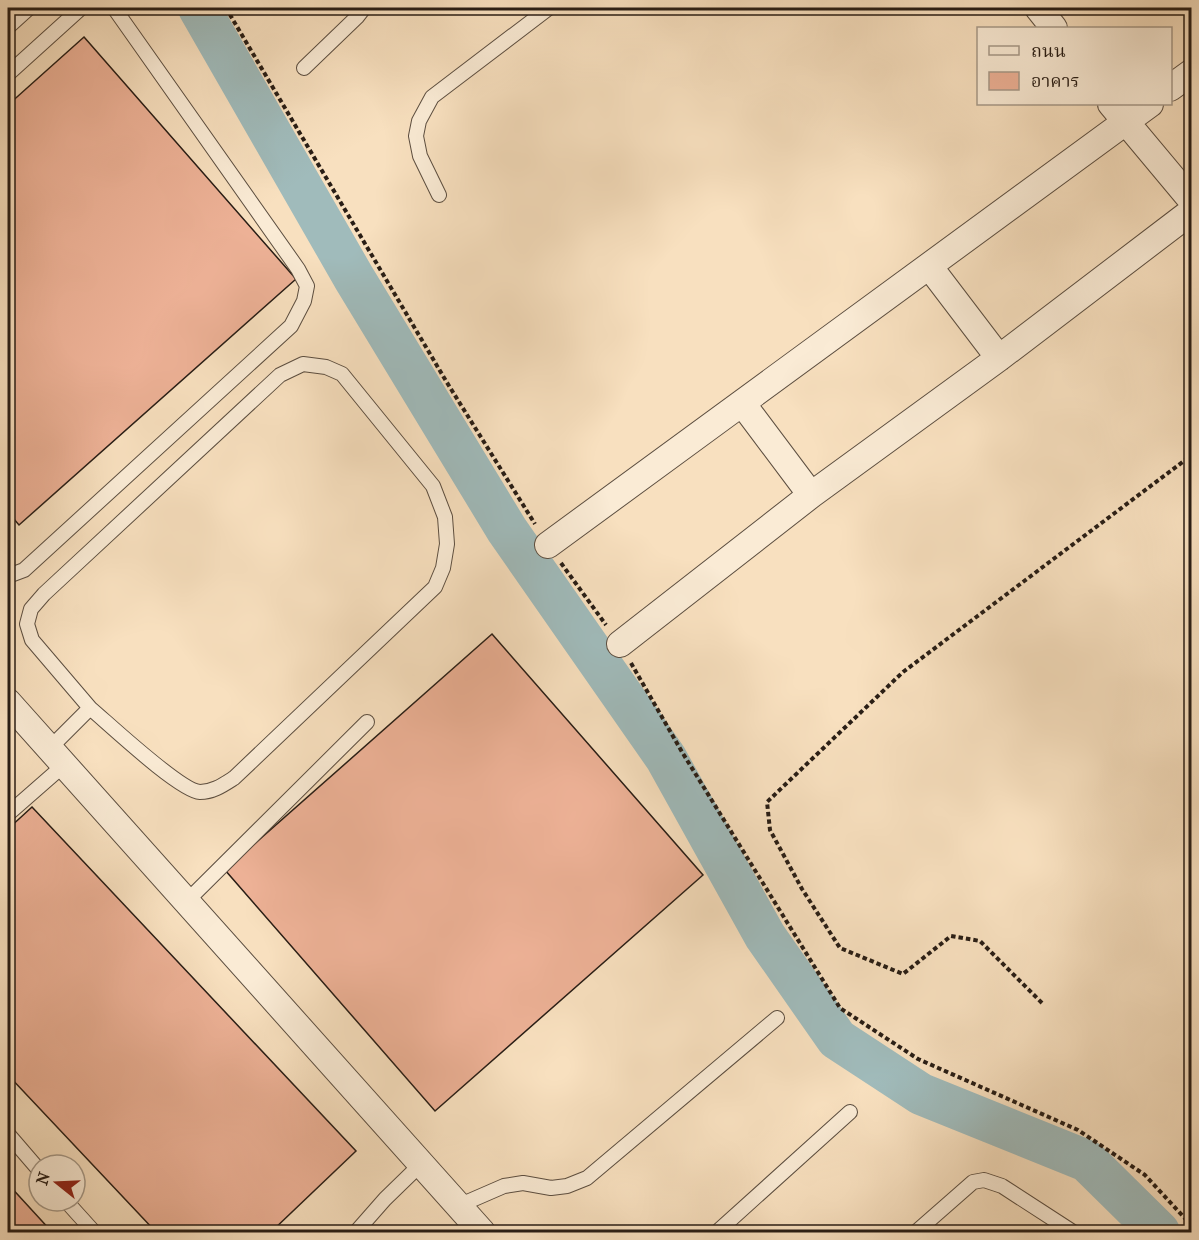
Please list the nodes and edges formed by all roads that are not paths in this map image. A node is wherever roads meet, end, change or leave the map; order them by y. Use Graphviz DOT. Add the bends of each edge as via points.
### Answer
graph roads {
  1 [pos="29,8"];
  2 [pos="81,8"];
  3 [pos="114,8"];
  4 [pos="364,8"];
  5 [pos="549,8"];
  6 [pos="1038,8"];
  7 [pos="8,27"];
  8 [pos="1053,27"];
  9 [pos="304,68"];
  10 [pos="1191,72"];
  11 [pos="8,74"];
  12 [pos="1172,86"];
  13 [pos="1146,105"];
  14 [pos="1118,113"];
  15 [pos="439,195"];
  16 [pos="1191,201"];
  17 [pos="1191,211"];
  18 [pos="929,266"];
  19 [pos="999,358"];
  20 [pos="742,403"];
  21 [pos="811,495"];
  22 [pos="548,545"];
  23 [pos="8,576"];
  24 [pos="620,644"];
  25 [pos="8,702"];
  26 [pos="90,708"];
  27 [pos="367,722"];
  28 [pos="57,756"];
  29 [pos="8,814"];
  30 [pos="186,902"];
  31 [pos="777,1018"];
  32 [pos="850,1112"];
  33 [pos="8,1134"];
  34 [pos="27,1156"];
  35 [pos="421,1164"];
  36 [pos="458,1206"];
  37 [pos="76,1213"];
  38 [pos="94,1233"];
  39 [pos="356,1233"];
  40 [pos="482,1233"];
  41 [pos="717,1233"];
  42 [pos="916,1233"];
  43 [pos="1073,1233"];
  1 -- 7 [label="lane"];
  2 -- 11 [label="lane"];
  3 -- 23 [label="lane" via="307,286 291,326 24,570"];
  4 -- 9 [label="lane"];
  5 -- 15 [label="lane" via="427,105 418,121 416,136 420,156"];
  6 -- 8 [label="street"];
  10 -- 12 [label="street"];
  13 -- 14 [label="street"];
  14 -- 16 [label="street"];
  14 -- 18 [label="street"];
  17 -- 19 [label="street"];
  18 -- 19 [label="street"];
  18 -- 20 [label="street"];
  19 -- 21 [label="street"];
  20 -- 21 [label="street"];
  20 -- 22 [label="street"];
  21 -- 24 [label="street"];
  25 -- 28 [label="street"];
  26 -- 26 [label="lane" via="32,640 27,624 31,609 280,375 303,364 326,366 342,374 433,486 445,517 447,544 435,587 234,778 212,791 197,792 178,782"];
  26 -- 28 [label="lane"];
  27 -- 30 [label="lane"];
  28 -- 29 [label="lane"];
  28 -- 30 [label="street"];
  30 -- 35 [label="street"];
  31 -- 36 [label="lane" via="587,1178 551,1188 523,1183 504,1186"];
  32 -- 41 [label="lane"];
  33 -- 34 [label="lane"];
  35 -- 36 [label="street"];
  35 -- 39 [label="lane"];
  36 -- 40 [label="street"];
  37 -- 38 [label="lane"];
  42 -- 43 [label="lane" via="973,1182 984,1180 1002,1186"];
}
